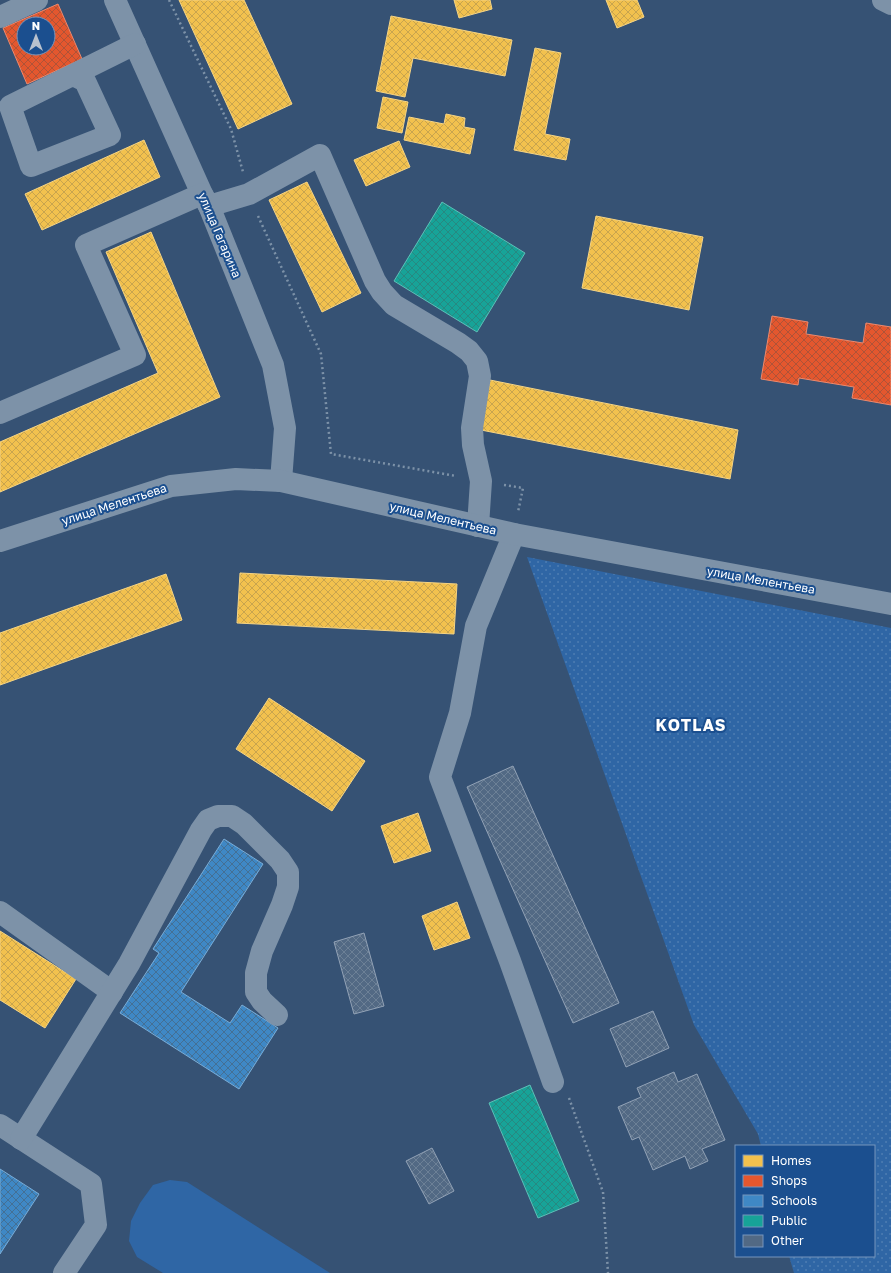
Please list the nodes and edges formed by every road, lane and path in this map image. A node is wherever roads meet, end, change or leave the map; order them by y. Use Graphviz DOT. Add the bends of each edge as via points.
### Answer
graph roads {
  1 [pos="37,0"];
  2 [pos="115,0"];
  3 [pos="169,0"];
  4 [pos="883,0"];
  5 [pos="891,4"];
  6 [pos="0,17"];
  7 [pos="135,44"];
  8 [pos="73,75"];
  9 [pos="249,194"];
  10 [pos="206,200"];
  11 [pos="0,413"];
  12 [pos="280,481"];
  13 [pos="481,481"];
  14 [pos="478,526"];
  15 [pos="514,534"];
  16 [pos="0,541"];
  17 [pos="891,604"];
  18 [pos="0,912"];
  19 [pos="112,992"];
  20 [pos="277,1015"];
  21 [pos="560,1088"];
  22 [pos="0,1125"];
  23 [pos="21,1139"];
  24 [pos="64,1273"];
  25 [pos="608,1273"];
  1 -- 6 [label="street"];
  2 -- 7 [label="street, улица Гагарина"];
  3 -- 9 [label="path" via="231,129"];
  4 -- 5 [label="street"];
  7 -- 8 [label="street"];
  7 -- 10 [label="street, улица Гагарина"];
  8 -- 8 [label="street" via="85,81 110,135 31,166 10,106"];
  9 -- 10 [label="street"];
  9 -- 13 [label="path" via="321,354 331,454"];
  9 -- 13 [label="street" via="320,155 375,282 382,292 394,305 464,347 477,361 480,376 472,428"];
  10 -- 11 [label="street" via="86,245 135,355"];
  10 -- 12 [label="street, улица Гагарина" via="273,365 285,428"];
  12 -- 14 [label="street, улица Мелентьева"];
  12 -- 16 [label="street, улица Мелентьева" via="236,479 171,486"];
  13 -- 14 [label="street"];
  13 -- 15 [label="path" via="523,488"];
  14 -- 15 [label="street, улица Мелентьева"];
  15 -- 17 [label="street, улица Мелентьева"];
  15 -- 21 [label="street" via="476,626 460,713 440,777"];
  18 -- 19 [label="street"];
  19 -- 20 [label="street" via="200,830 208,820 218,816 232,816 244,824 280,860 288,872 288,887 262,951 256,973 256,992"];
  19 -- 23 [label="street"];
  21 -- 25 [label="path" via="603,1192"];
  22 -- 23 [label="street"];
  23 -- 24 [label="street" via="91,1184 96,1224"];
}
